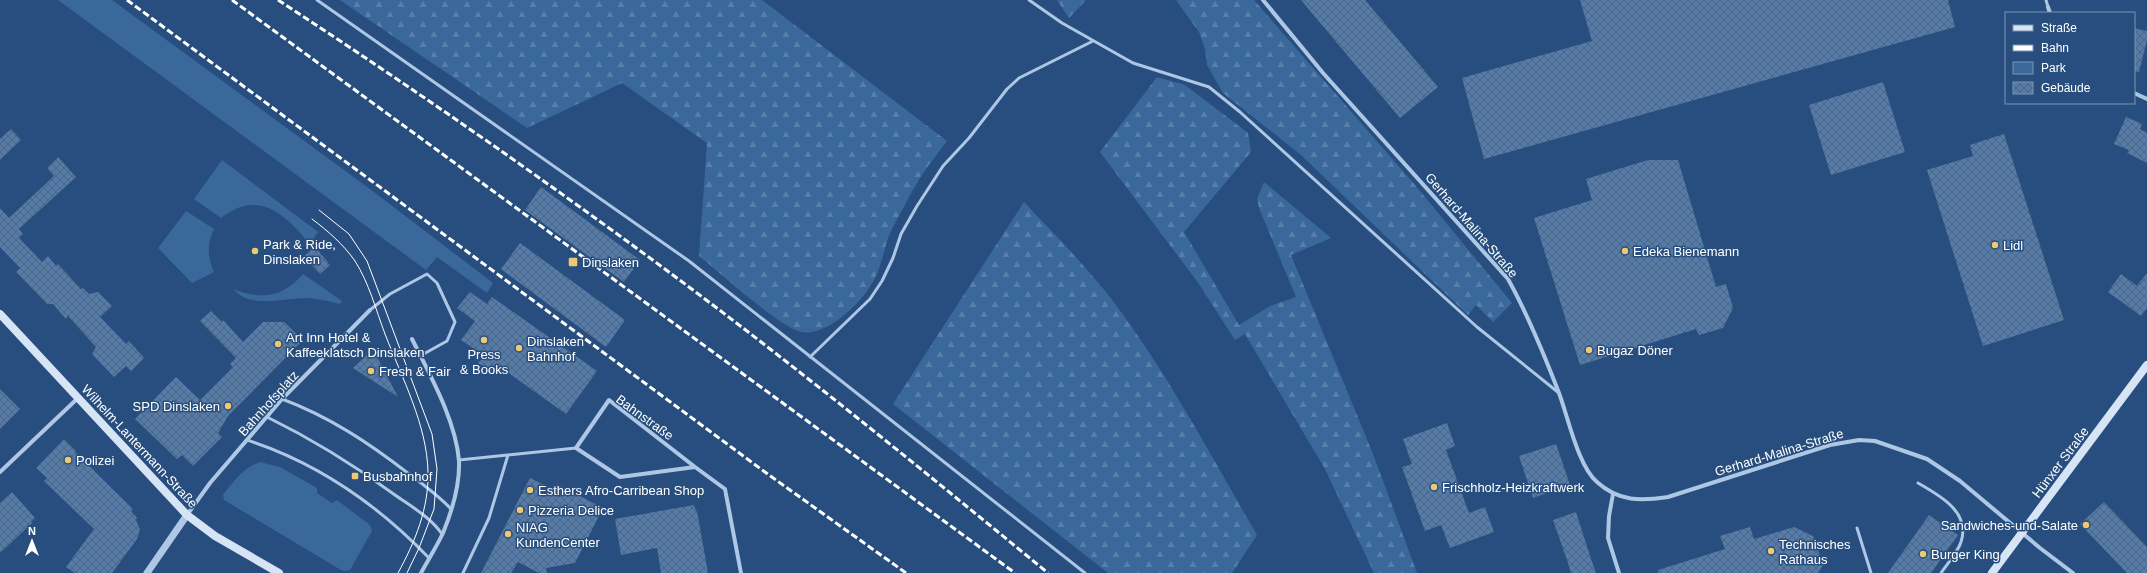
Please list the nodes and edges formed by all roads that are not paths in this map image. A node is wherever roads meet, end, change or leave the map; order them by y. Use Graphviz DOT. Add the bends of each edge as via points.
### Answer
graph roads {
  1 [pos="317,0"];
  2 [pos="1029,0"];
  3 [pos="1263,0"];
  4 [pos="2046,0"];
  5 [pos="2048,7"];
  6 [pos="2050,12"];
  7 [pos="1093,41"];
  8 [pos="2135,93"];
  9 [pos="2147,99"];
  10 [pos="370,310"];
  11 [pos="0,314"];
  12 [pos="412,339"];
  13 [pos="420,356"];
  14 [pos="810,357"];
  15 [pos="2147,365"];
  16 [pos="1559,393"];
  17 [pos="78,398"];
  18 [pos="282,399"];
  19 [pos="267,417"];
  20 [pos="247,440"];
  21 [pos="576,448"];
  22 [pos="508,455"];
  23 [pos="459,460"];
  24 [pos="695,467"];
  25 [pos="0,472"];
  26 [pos="1918,483"];
  27 [pos="1613,494"];
  28 [pos="451,509"];
  29 [pos="187,516"];
  30 [pos="1857,528"];
  31 [pos="2022,531"];
  32 [pos="442,534"];
  33 [pos="429,558"];
  34 [pos="147,573"];
  35 [pos="279,573"];
  36 [pos="422,573"];
  37 [pos="464,573"];
  38 [pos="742,573"];
  39 [pos="1085,573"];
  40 [pos="1619,573"];
  41 [pos="1871,573"];
  42 [pos="1941,573"];
  43 [pos="1992,573"];
  44 [pos="2073,573"];
  1 -- 14 [label="lane" via="689,262"];
  2 -- 7 [label="lane"];
  3 -- 16 [label="street, Gerhard-Malina-Straße" via="1323,73 1508,279 1523,305"];
  4 -- 5 [label="lane"];
  5 -- 6 [label="street"];
  7 -- 14 [label="lane" via="1019,78 1007,89 969,138 943,166 901,234 893,258 870,299"];
  7 -- 16 [label="lane" via="1133,63 1209,87 1240,112 1477,327"];
  8 -- 9 [label="street"];
  10 -- 13 [label="lane" via="390,294 427,274 437,283 455,322 447,341"];
  10 -- 18 [label="street, Bahnhofsplatz"];
  11 -- 17 [label="main road, Wilhelm-Lantermann-Straße"];
  12 -- 13 [label="street"];
  13 -- 23 [label="street" via="451,427"];
  14 -- 39 [label="lane"];
  15 -- 31 [label="main road, Hünxer Straße"];
  16 -- 27 [label="street, Gerhard-Malina-Straße" via="1581,459 1596,481"];
  17 -- 25 [label="street"];
  17 -- 29 [label="main road, Wilhelm-Lantermann-Straße"];
  18 -- 19 [label="street, Bahnhofsplatz"];
  18 -- 28 [label="lane" via="333,421 379,450"];
  19 -- 20 [label="street, Bahnhofsplatz"];
  19 -- 32 [label="lane" via="340,456 431,520"];
  20 -- 29 [label="street, Bahnhofsplatz" via="210,483"];
  20 -- 33 [label="lane" via="292,457 330,477 397,526"];
  21 -- 22 [label="lane"];
  21 -- 24 [label="street" via="620,477"];
  21 -- 24 [label="street, Bahnstraße" via="609,400"];
  22 -- 23 [label="lane"];
  22 -- 37 [label="lane" via="489,518"];
  23 -- 28 [label="street"];
  24 -- 38 [label="street, Bahnstraße" via="725,489"];
  26 -- 42 [label="lane" via="1940,496 1955,509 1961,521 1961,543"];
  27 -- 31 [label="street, Gerhard-Malina-Straße" via="1641,501 1668,497 1830,445 1859,440 1875,441 1927,460 1960,481"];
  27 -- 40 [label="street" via="1608,538"];
  28 -- 32 [label="street"];
  29 -- 34 [label="street"];
  29 -- 35 [label="main road, Wilhelm-Lantermann-Straße" via="215,536"];
  30 -- 41 [label="lane"];
  31 -- 43 [label="main road, Hünxer Straße"];
  31 -- 44 [label="street, Gerhard-Malina-Straße"];
  32 -- 33 [label="street"];
  33 -- 36 [label="street"];
}
